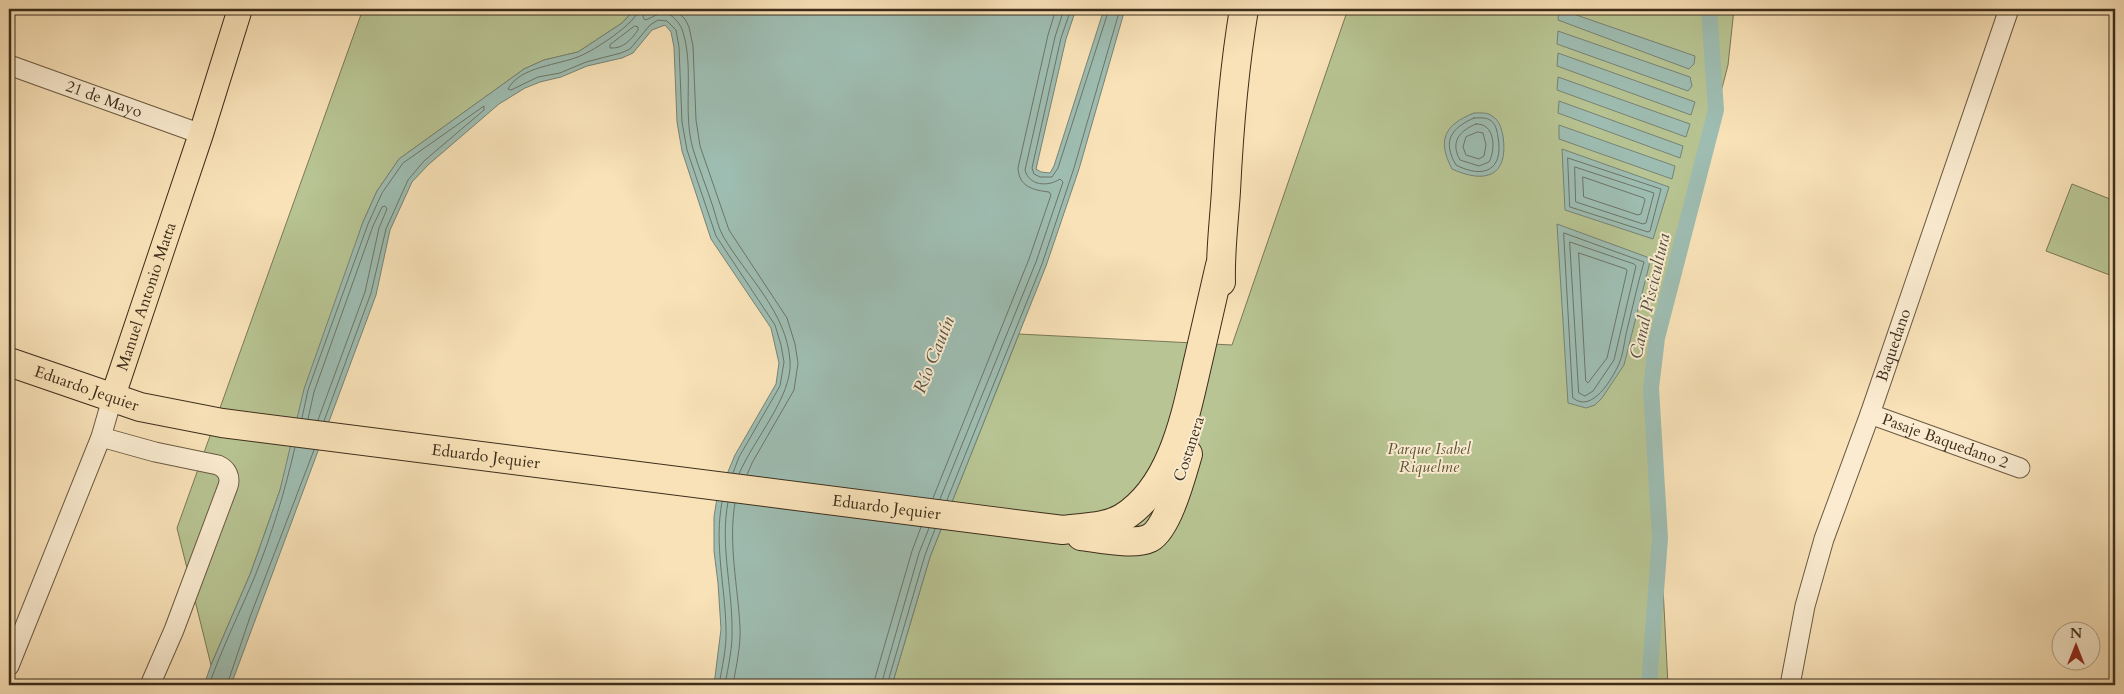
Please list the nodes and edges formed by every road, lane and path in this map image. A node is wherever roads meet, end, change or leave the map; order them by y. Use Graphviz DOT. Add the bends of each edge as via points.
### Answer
graph roads {
  1 [pos="240,9"];
  2 [pos="1244,9"];
  3 [pos="2009,9"];
  4 [pos="9,65"];
  5 [pos="201,134"];
  6 [pos="9,362"];
  7 [pos="112,399"];
  8 [pos="1870,414"];
  9 [pos="101,436"];
  10 [pos="2020,468"];
  11 [pos="969,518"];
  12 [pos="10,658"];
  13 [pos="150,685"];
  14 [pos="1790,685"];
  1 -- 5 [label="main road, Manuel Antonio Matta"];
  2 -- 11 [label="highway, Costanera" via="1232,107 1220,265 1220,336 1203,406 1169,513 1159,531 1149,538 1128,541"];
  3 -- 8 [label="street, Baquedano"];
  4 -- 5 [label="street, 21 de Mayo"];
  5 -- 7 [label="main road, Manuel Antonio Matta"];
  6 -- 7 [label="highway, Eduardo Jequier"];
  7 -- 9 [label="street, Manuel Antonio Matta"];
  7 -- 11 [label="highway, Eduardo Jequier" via="148,409 264,429"];
  8 -- 10 [label="street, Pasaje Baquedano 2"];
  8 -- 14 [label="street, Baquedano" via="1824,539 1798,639"];
  9 -- 12 [label="street, Manuel Antonio Matta"];
  9 -- 13 [label="street" via="155,452 218,465 226,470 229,478 181,612"];
}
